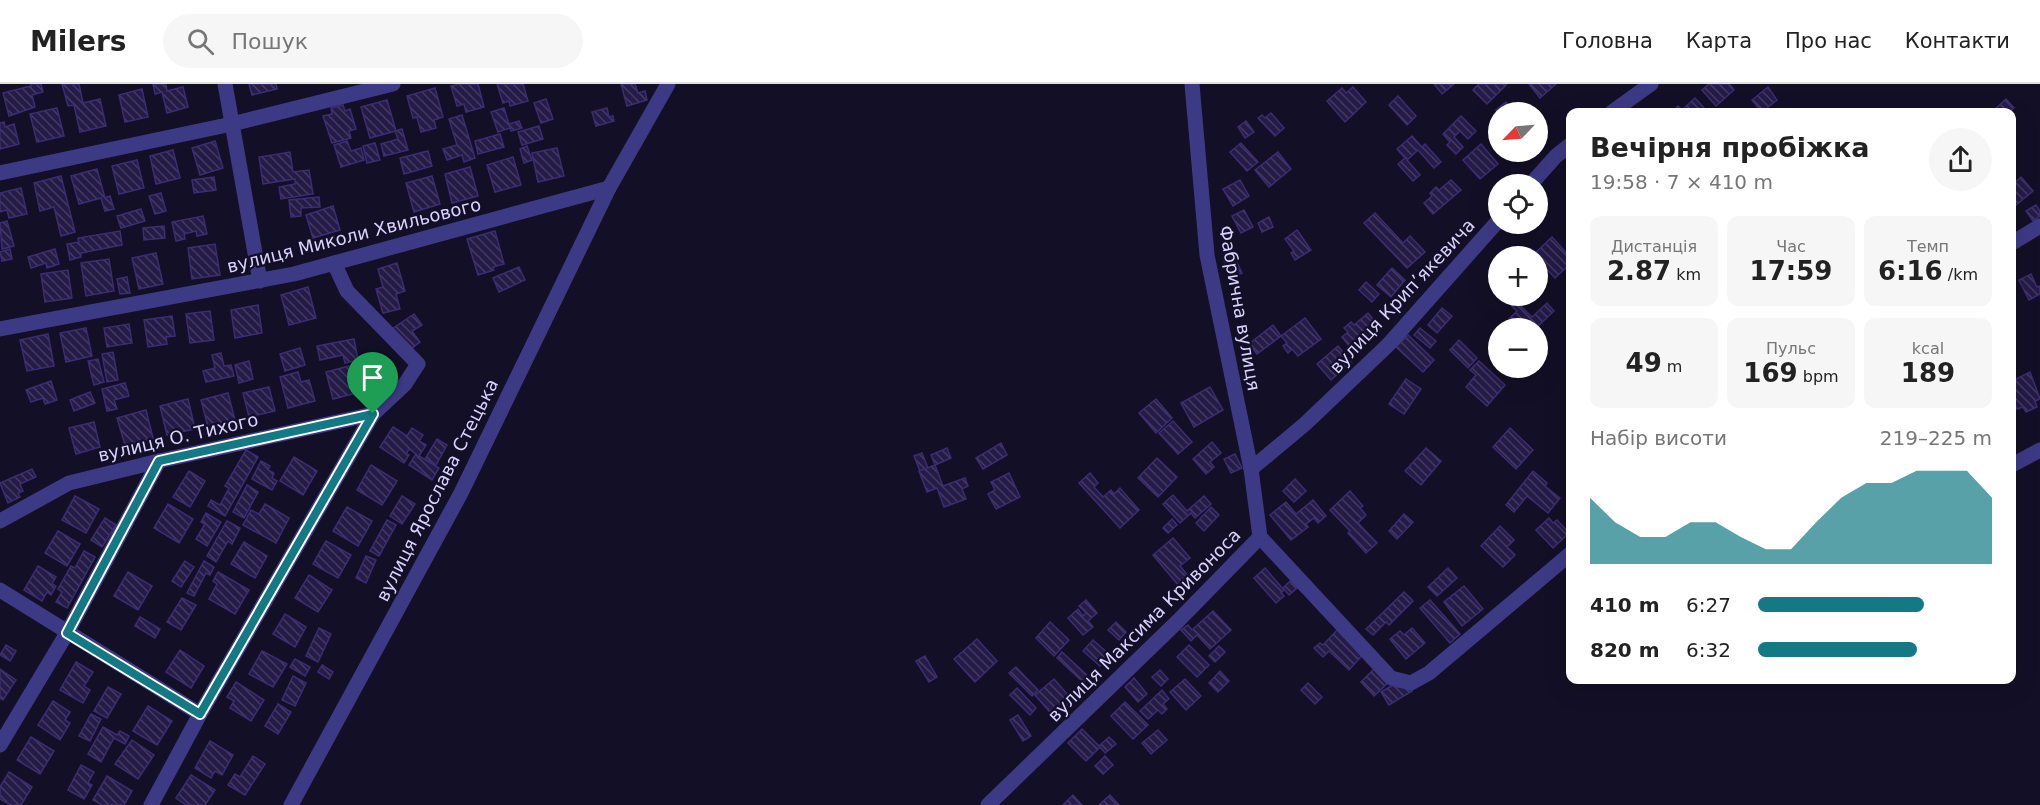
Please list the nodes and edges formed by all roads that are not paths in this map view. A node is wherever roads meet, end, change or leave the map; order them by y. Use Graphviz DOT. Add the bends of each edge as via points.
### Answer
graph roads {
  1 [pos="225,84"];
  2 [pos="393,84"];
  3 [pos="668,84"];
  4 [pos="1192,84"];
  5 [pos="1651,84"];
  6 [pos="1618,108"];
  7 [pos="232,124"];
  8 [pos="1566,148"];
  9 [pos="0,173"];
  10 [pos="1540,174"];
  11 [pos="609,188"];
  12 [pos="2040,226"];
  13 [pos="1488,232"];
  14 [pos="2016,241"];
  15 [pos="334,263"];
  16 [pos="260,281"];
  17 [pos="0,329"];
  18 [pos="373,414"];
  19 [pos="2040,450"];
  20 [pos="159,461"];
  21 [pos="2016,463"];
  22 [pos="1251,469"];
  23 [pos="0,521"];
  24 [pos="1260,537"];
  25 [pos="1566,557"];
  26 [pos="0,590"];
  27 [pos="67,633"];
  28 [pos="200,714"];
  29 [pos="0,745"];
  30 [pos="151,805"];
  31 [pos="291,805"];
  32 [pos="987,805"];
  1 -- 7 [label="street"];
  2 -- 7 [label="street"];
  3 -- 11 [label="street, вулиця Ярослава Стецька"];
  4 -- 22 [label="street, Фабрична вулиця" via="1208,255"];
  5 -- 6 [label="street"];
  7 -- 9 [label="street"];
  7 -- 16 [label="street"];
  8 -- 10 [label="street"];
  11 -- 15 [label="street, вулиця Миколи Хвильового"];
  11 -- 31 [label="street, вулиця Ярослава Стецька" via="461,493"];
  12 -- 14 [label="street"];
  13 -- 22 [label="street, вулиця Крипʼякевича" via="1388,345"];
  15 -- 16 [label="street, вулиця Миколи Хвильового"];
  15 -- 18 [label="street" via="347,291 418,364 405,384"];
  16 -- 17 [label="street, вулиця Миколи Хвильового"];
  18 -- 20 [label="street, вулиця О. Тихого"];
  18 -- 28 [label="street"];
  19 -- 21 [label="street"];
  20 -- 23 [label="street, вулиця О. Тихого" via="69,483"];
  20 -- 27 [label="street"];
  22 -- 24 [label="street, Фабрична вулиця"];
  24 -- 25 [label="street, вулиця Максима Кривоноса" via="1392,678 1411,683 1429,674"];
  24 -- 32 [label="street, вулиця Максима Кривоноса"];
  26 -- 27 [label="street"];
  27 -- 28 [label="street"];
  27 -- 29 [label="street"];
  28 -- 30 [label="street"];
}
